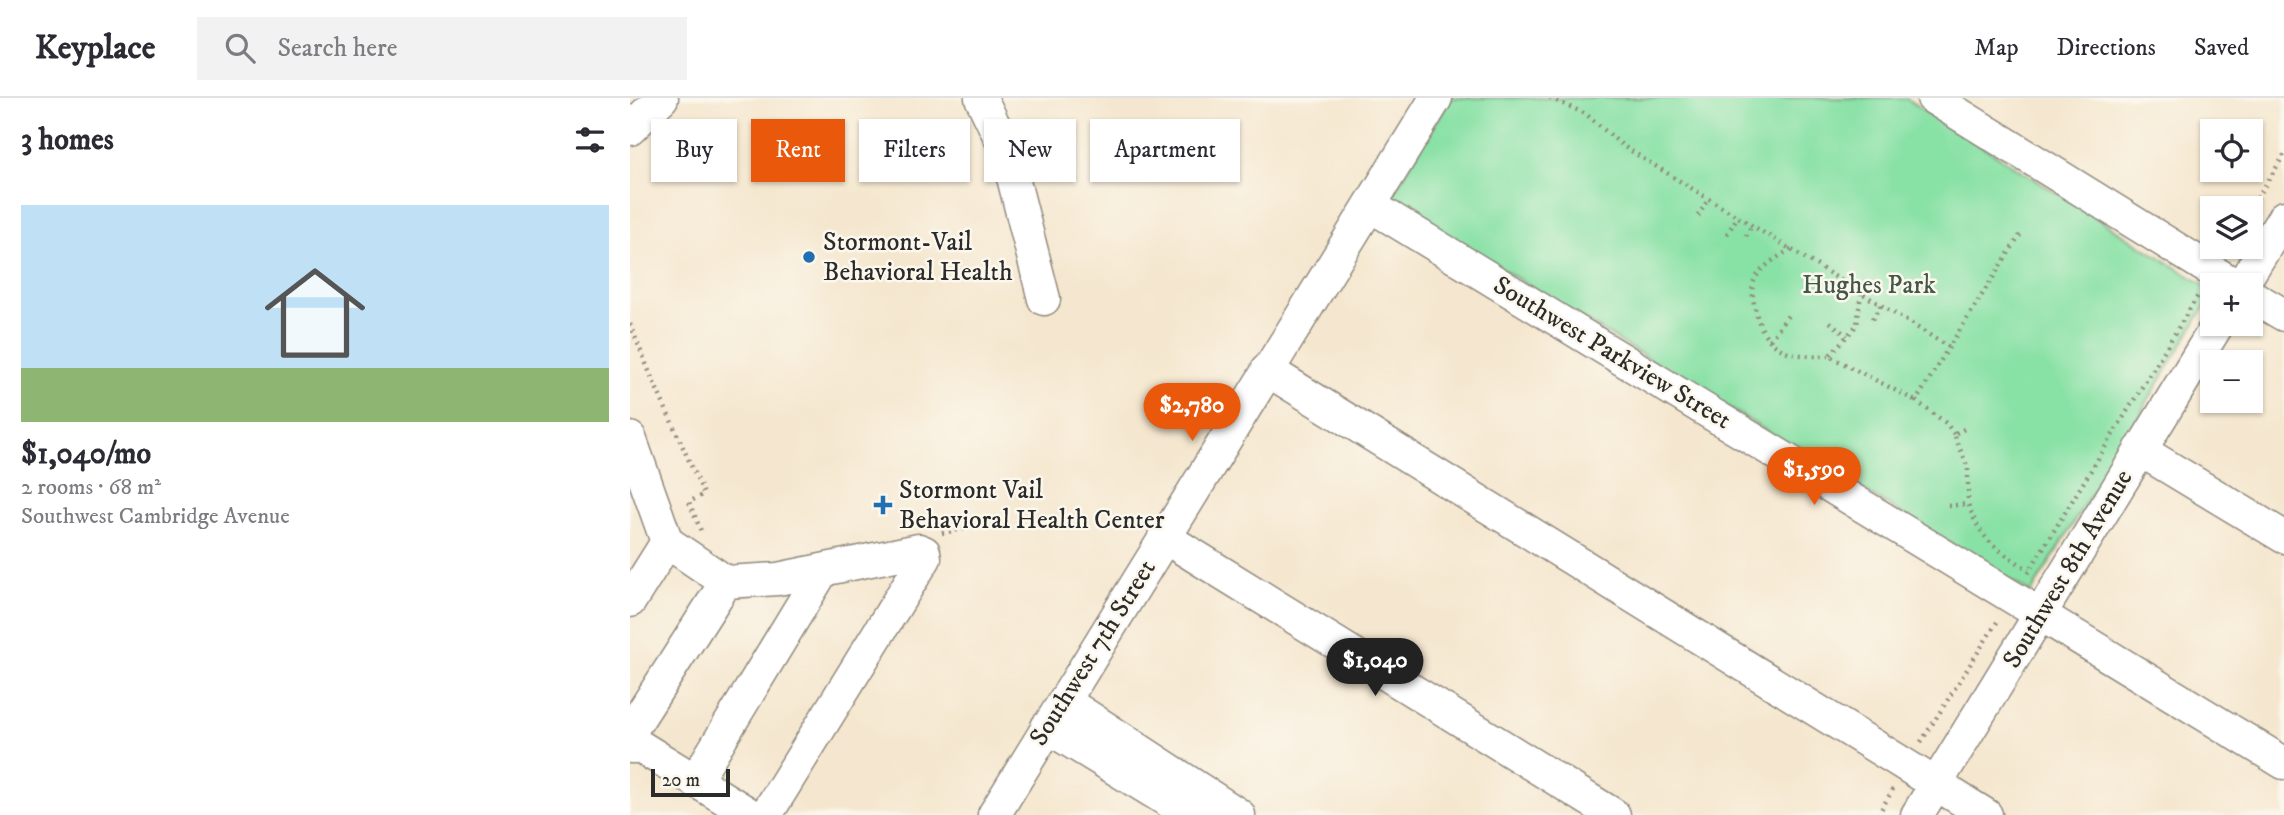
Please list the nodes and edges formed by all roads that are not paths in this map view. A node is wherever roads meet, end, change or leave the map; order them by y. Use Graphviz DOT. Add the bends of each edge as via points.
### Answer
graph roads {
  1 [pos="663,98"];
  2 [pos="981,98"];
  3 [pos="1436,98"];
  4 [pos="1933,98"];
  5 [pos="630,129"];
  6 [pos="1371,206"];
  7 [pos="2284,217"];
  8 [pos="2216,273"];
  9 [pos="2249,273"];
  10 [pos="1044,299"];
  11 [pos="2263,303"];
  12 [pos="2284,315"];
  13 [pos="2211,336"];
  14 [pos="1267,370"];
  15 [pos="630,438"];
  16 [pos="2140,450"];
  17 [pos="1164,537"];
  18 [pos="2284,537"];
  19 [pos="667,542"];
  20 [pos="823,570"];
  21 [pos="726,582"];
  22 [pos="630,601"];
  23 [pos="2041,614"];
  24 [pos="1064,701"];
  25 [pos="1047,727"];
  26 [pos="630,732"];
  27 [pos="630,747"];
  28 [pos="2284,763"];
  29 [pos="695,781"];
  30 [pos="1937,783"];
  31 [pos="751,815"];
  32 [pos="766,815"];
  33 [pos="994,815"];
  34 [pos="1191,815"];
  35 [pos="1239,815"];
  36 [pos="1614,815"];
  37 [pos="1917,815"];
  38 [pos="1986,815"];
  1 -- 5 [label="street"];
  2 -- 10 [label="street" via="1006,150"];
  3 -- 6 [label="street, Southwest 7th Street"];
  4 -- 8 [label="street"];
  6 -- 14 [label="street, Southwest 7th Street"];
  6 -- 23 [label="street, Southwest Parkview Street"];
  7 -- 9 [label="street"];
  11 -- 12 [label="street"];
  13 -- 16 [label="street, Southwest 8th Avenue"];
  14 -- 17 [label="street, Southwest 7th Street"];
  14 -- 30 [label="street"];
  15 -- 19 [label="street"];
  16 -- 18 [label="street"];
  16 -- 23 [label="street, Southwest 8th Avenue"];
  17 -- 24 [label="street, Southwest 7th Street"];
  17 -- 36 [label="street"];
  19 -- 21 [label="street"];
  19 -- 22 [label="street"];
  20 -- 21 [label="street"];
  20 -- 29 [label="street"];
  20 -- 32 [label="street" via="925,552"];
  21 -- 26 [label="street"];
  23 -- 28 [label="street, Southwest Parkview Street"];
  23 -- 30 [label="street, Southwest 8th Avenue"];
  24 -- 25 [label="street, Southwest 7th Street"];
  24 -- 35 [label="street"];
  25 -- 33 [label="street, Southwest 7th Street"];
  25 -- 34 [label="street"];
  27 -- 29 [label="street" via="641,747"];
  29 -- 31 [label="street"];
  30 -- 37 [label="street, Southwest 8th Avenue"];
  30 -- 38 [label="street"];
}
